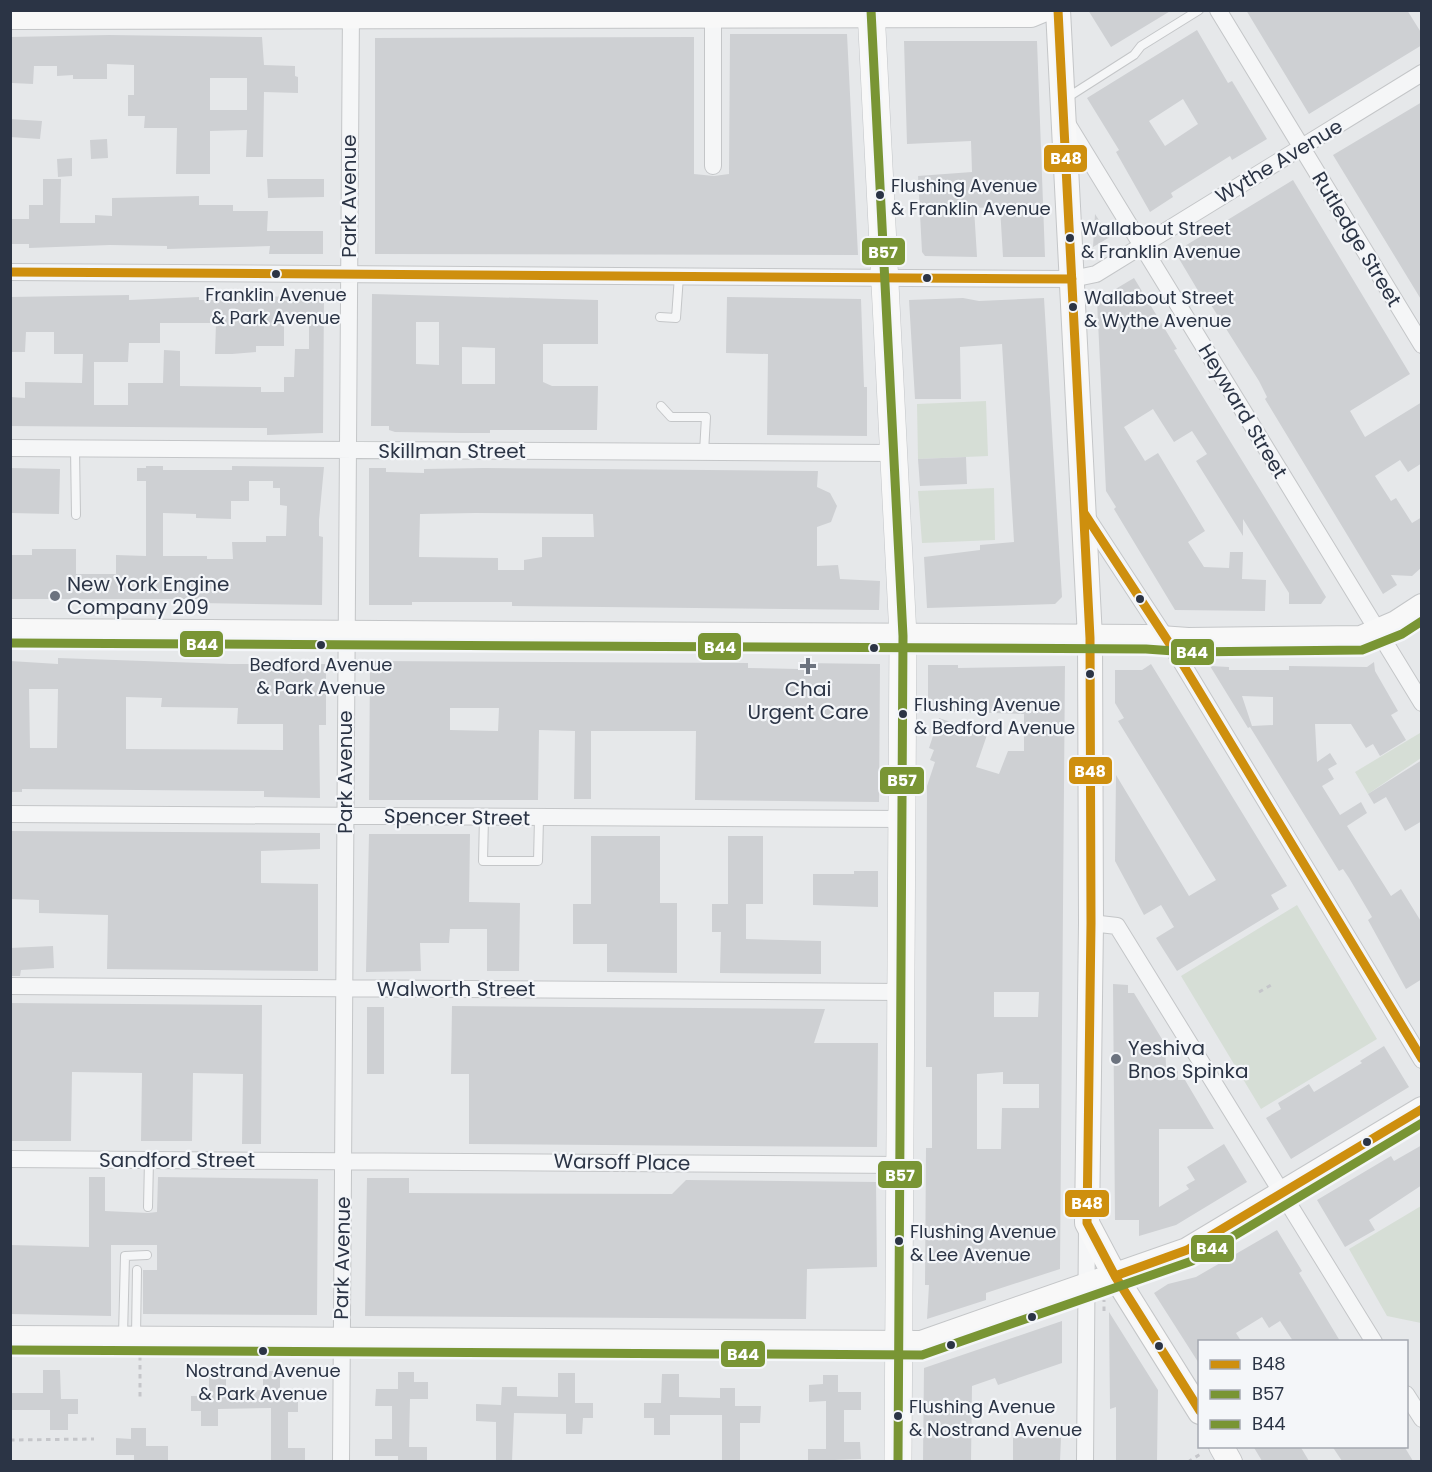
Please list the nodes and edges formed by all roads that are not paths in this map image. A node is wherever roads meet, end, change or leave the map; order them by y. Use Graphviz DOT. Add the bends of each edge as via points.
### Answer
graph roads {
  1 [pos="1043,10"];
  2 [pos="1058,10"];
  3 [pos="1199,10"];
  4 [pos="1218,10"];
  5 [pos="871,13"];
  6 [pos="351,14"];
  7 [pos="713,14"];
  8 [pos="10,16"];
  9 [pos="1422,73"];
  10 [pos="1064,110"];
  11 [pos="1301,148"];
  12 [pos="712,166"];
  13 [pos="1142,245"];
  14 [pos="10,272"];
  15 [pos="349,275"];
  16 [pos="679,276"];
  17 [pos="884,278"];
  18 [pos="1072,279"];
  19 [pos="660,317"];
  20 [pos="1422,345"];
  21 [pos="661,406"];
  22 [pos="10,448"];
  23 [pos="75,448"];
  24 [pos="348,450"];
  25 [pos="704,452"];
  26 [pos="893,453"];
  27 [pos="1084,512"];
  28 [pos="76,515"];
  29 [pos="1422,606"];
  30 [pos="1377,630"];
  31 [pos="10,631"];
  32 [pos="346,633"];
  33 [pos="903,636"];
  34 [pos="1164,637"];
  35 [pos="1090,638"];
  36 [pos="1422,703"];
  37 [pos="10,814"];
  38 [pos="345,816"];
  39 [pos="484,817"];
  40 [pos="539,818"];
  41 [pos="904,819"];
  42 [pos="1090,923"];
  43 [pos="10,986"];
  44 [pos="344,988"];
  45 [pos="902,992"];
  46 [pos="1422,1060"];
  47 [pos="1422,1109"];
  48 [pos="10,1159"];
  49 [pos="148,1160"];
  50 [pos="343,1161"];
  51 [pos="901,1165"];
  52 [pos="1284,1193"];
  53 [pos="148,1207"];
  54 [pos="1087,1223"];
  55 [pos="147,1255"];
  56 [pos="137,1270"];
  57 [pos="1115,1276"];
  58 [pos="1095,1292"];
  59 [pos="10,1338"];
  60 [pos="133,1339"];
  61 [pos="1373,1340"];
  62 [pos="341,1341"];
  63 [pos="899,1344"];
  64 [pos="1408,1396"];
  65 [pos="1198,1409"];
  66 [pos="1422,1419"];
  67 [pos="1211,1450"];
  68 [pos="341,1461"];
  69 [pos="898,1461"];
  70 [pos="1086,1461"];
  71 [pos="1230,1461"];
  1 -- 5 [label="main road" via="1031,15"];
  2 -- 10 [label="main road"];
  3 -- 10 [label="lane" via="1141,46"];
  4 -- 11 [label="street, Rutledge Street"];
  5 -- 7 [label="main road"];
  5 -- 17 [label="main road"];
  6 -- 7 [label="main road"];
  6 -- 8 [label="main road"];
  6 -- 15 [label="street, Park Avenue"];
  7 -- 12 [label="street"];
  9 -- 11 [label="street, Wythe Avenue"];
  10 -- 13 [label="street, Heyward Street"];
  10 -- 18 [label="main road"];
  11 -- 13 [label="street, Wythe Avenue"];
  11 -- 20 [label="street, Rutledge Street"];
  13 -- 18 [label="street, Wythe Avenue" via="1096,274"];
  13 -- 30 [label="street, Heyward Street"];
  14 -- 15 [label="street, Wythe Avenue"];
  15 -- 16 [label="street, Wythe Avenue"];
  15 -- 24 [label="street, Park Avenue"];
  16 -- 17 [label="street, Wythe Avenue"];
  16 -- 19 [label="lane" via="676,318"];
  17 -- 18 [label="street, Wythe Avenue"];
  17 -- 26 [label="main road"];
  18 -- 27 [label="main road"];
  21 -- 25 [label="lane" via="671,417 706,417"];
  22 -- 23 [label="street, Skillman Street"];
  23 -- 24 [label="street, Skillman Street"];
  23 -- 28 [label="lane"];
  24 -- 25 [label="street, Skillman Street"];
  24 -- 32 [label="street, Park Avenue"];
  25 -- 26 [label="street, Skillman Street"];
  26 -- 33 [label="main road"];
  27 -- 34 [label="street"];
  27 -- 35 [label="main road"];
  29 -- 30 [label="main road"];
  30 -- 34 [label="main road" via="1361,638"];
  30 -- 36 [label="street, Heyward Street"];
  31 -- 32 [label="main road"];
  32 -- 33 [label="main road"];
  32 -- 38 [label="street, Park Avenue"];
  33 -- 35 [label="main road"];
  33 -- 41 [label="main road"];
  34 -- 35 [label="main road"];
  34 -- 46 [label="street"];
  35 -- 42 [label="main road"];
  37 -- 38 [label="street, Spencer Street"];
  38 -- 39 [label="street, Spencer Street"];
  38 -- 44 [label="street, Park Avenue"];
  39 -- 40 [label="street, Spencer Street"];
  39 -- 40 [label="lane" via="483,861 538,861"];
  40 -- 41 [label="street, Spencer Street"];
  41 -- 45 [label="main road"];
  42 -- 52 [label="street" via="1117,926"];
  42 -- 54 [label="main road"];
  43 -- 44 [label="street, Walworth Street"];
  44 -- 45 [label="street, Walworth Street"];
  44 -- 50 [label="street, Park Avenue"];
  45 -- 51 [label="main road"];
  47 -- 52 [label="main road"];
  48 -- 49 [label="street, Sandford Street"];
  49 -- 50 [label="street, Sandford Street"];
  49 -- 53 [label="lane"];
  50 -- 51 [label="street, Warsoff Place"];
  50 -- 62 [label="street, Park Avenue"];
  51 -- 63 [label="main road"];
  52 -- 57 [label="main road" via="1186,1250"];
  52 -- 61 [label="street"];
  54 -- 57 [label="main road"];
  54 -- 58 [label="street"];
  55 -- 60 [label="lane" via="125,1256"];
  56 -- 60 [label="lane"];
  57 -- 58 [label="main road"];
  57 -- 65 [label="main road"];
  58 -- 63 [label="main road" via="921,1343"];
  58 -- 70 [label="street"];
  59 -- 60 [label="main road"];
  60 -- 62 [label="main road"];
  62 -- 63 [label="main road"];
  62 -- 68 [label="street, Park Avenue"];
  63 -- 69 [label="main road"];
  64 -- 66 [label="street"];
  67 -- 71 [label="main road"];
}
